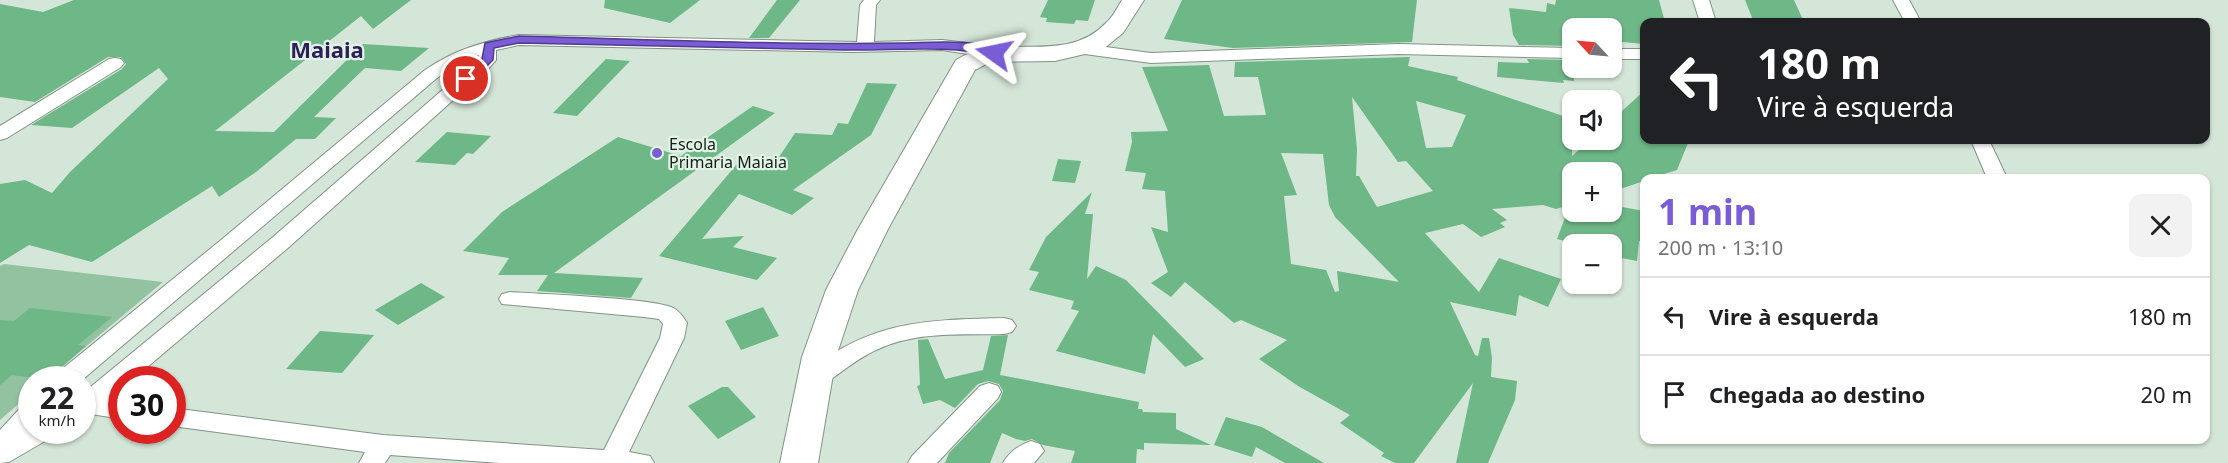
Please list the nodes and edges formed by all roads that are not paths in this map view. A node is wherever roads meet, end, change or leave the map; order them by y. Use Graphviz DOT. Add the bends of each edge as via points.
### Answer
graph roads {
  1 [pos="1133,0"];
  2 [pos="1701,0"];
  3 [pos="1901,0"];
  4 [pos="864,2"];
  5 [pos="1707,18"];
  6 [pos="1911,18"];
  7 [pos="488,45"];
  8 [pos="865,47"];
  9 [pos="1083,49"];
  10 [pos="1562,52"];
  11 [pos="994,53"];
  12 [pos="1622,54"];
  13 [pos="1640,54"];
  14 [pos="115,63"];
  15 [pos="0,134"];
  16 [pos="1982,144"];
  17 [pos="1995,174"];
  18 [pos="510,299"];
  19 [pos="1004,326"];
  20 [pos="82,366"];
  21 [pos="813,380"];
  22 [pos="989,392"];
  23 [pos="96,396"];
  24 [pos="186,420"];
  25 [pos="18,427"];
  26 [pos="19,444"];
  27 [pos="0,447"];
  28 [pos="378,454"];
  29 [pos="0,455"];
  30 [pos="612,461"];
  31 [pos="641,463"];
  32 [pos="800,463"];
  33 [pos="921,463"];
  1 -- 9 [label="street" via="1115,28"];
  2 -- 5 [label="street"];
  3 -- 6 [label="street"];
  4 -- 8 [label="street"];
  7 -- 8 [label="street" via="527,40"];
  7 -- 20 [label="street" via="431,74"];
  7 -- 23 [label="street" via="483,64 272,250"];
  8 -- 11 [label="street" via="971,47"];
  9 -- 10 [label="street" via="1151,58 1398,49"];
  9 -- 11 [label="street" via="1043,55"];
  11 -- 21 [label="street" via="965,65 873,229 842,290"];
  12 -- 13 [label="street"];
  14 -- 15 [label="street"];
  16 -- 17 [label="street"];
  18 -- 30 [label="street" via="644,309 666,314 675,323 672,338"];
  19 -- 21 [label="street" via="897,333 867,345"];
  21 -- 32 [label="street"];
  22 -- 33 [label="street"];
  24 -- 28 [label="street"];
  25 -- 27 [label="street"];
  26 -- 29 [label="street"];
  28 -- 30 [label="street"];
  30 -- 31 [label="street"];
}
